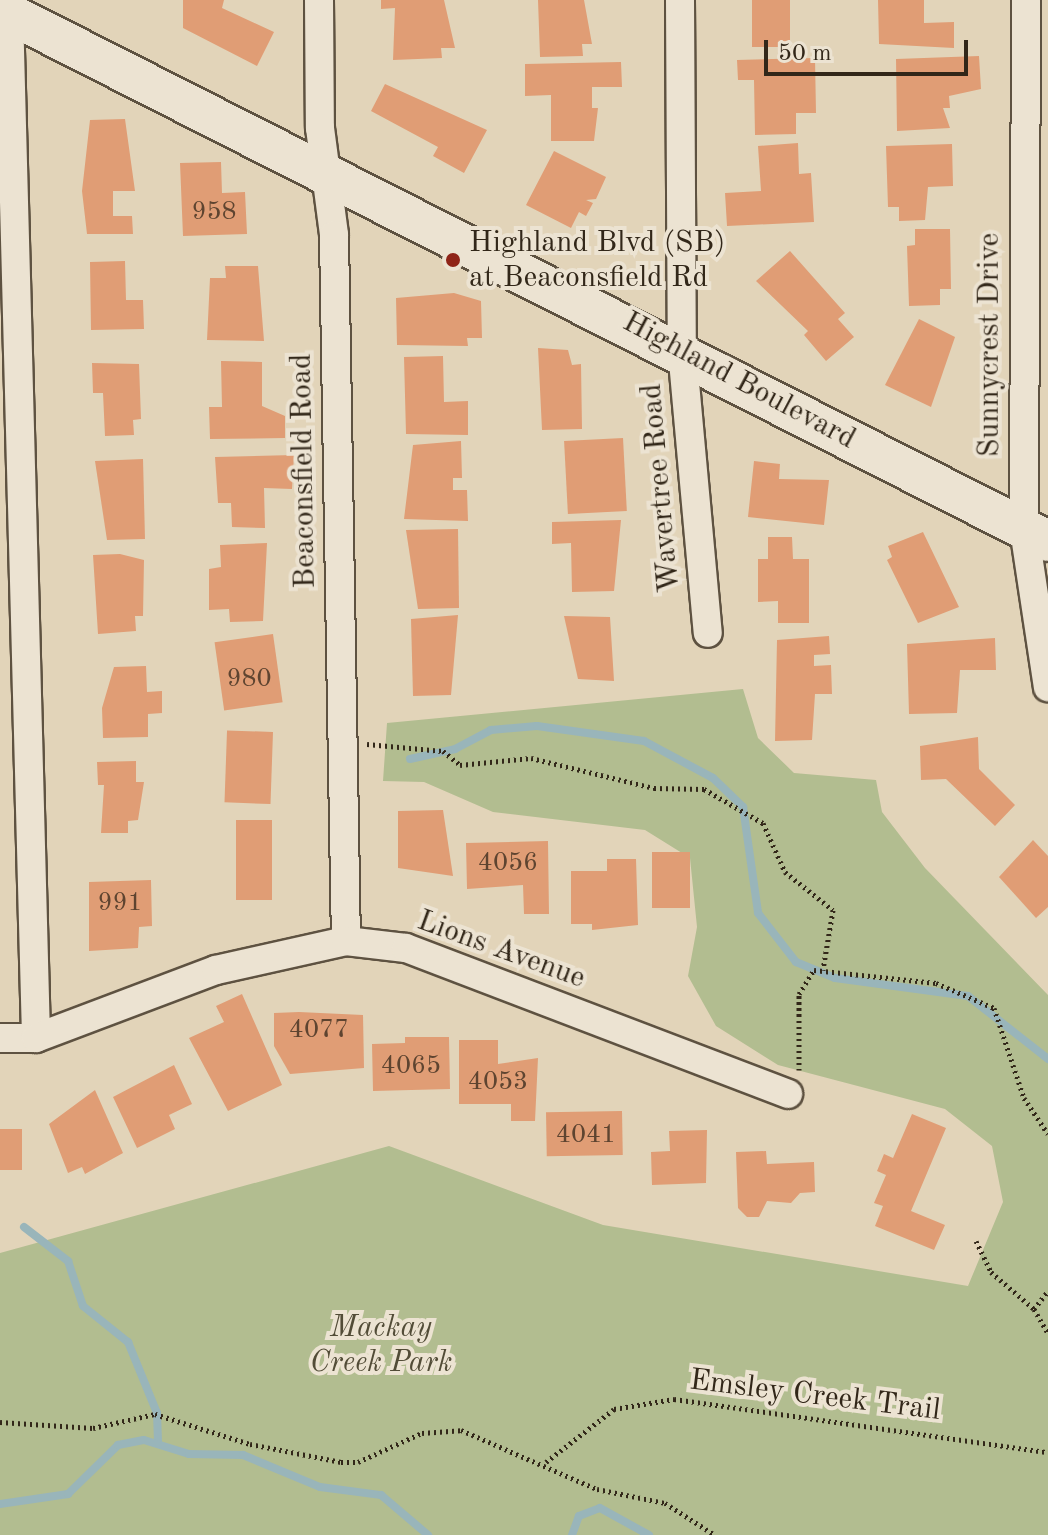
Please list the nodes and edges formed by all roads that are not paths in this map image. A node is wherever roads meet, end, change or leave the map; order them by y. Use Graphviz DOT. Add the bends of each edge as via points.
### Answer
graph roads {
  1 [pos="319,0"];
  2 [pos="680,0"];
  3 [pos="1026,0"];
  4 [pos="5,11"];
  5 [pos="326,171"];
  6 [pos="682,350"];
  7 [pos="1036,535"];
  8 [pos="708,633"];
  9 [pos="1048,687"];
  10 [pos="346,941"];
  11 [pos="0,1038"];
  12 [pos="36,1038"];
  13 [pos="788,1094"];
  1 -- 5 [label="street, Beaconsfield Road"];
  2 -- 6 [label="street, Wavertree Road"];
  3 -- 7 [label="street, Sunnycrest Drive"];
  4 -- 5 [label="street, Highland Boulevard"];
  4 -- 12 [label="street" via="14,88"];
  5 -- 6 [label="street, Highland Boulevard"];
  5 -- 10 [label="street, Beaconsfield Road" via="334,235"];
  6 -- 7 [label="street, Highland Boulevard"];
  6 -- 8 [label="street, Wavertree Road"];
  7 -- 9 [label="street, Sunnycrest Drive"];
  10 -- 12 [label="street, Lions Avenue" via="216,970"];
  10 -- 13 [label="street, Lions Avenue" via="406,948"];
  11 -- 12 [label="street, Lions Avenue"];
}
